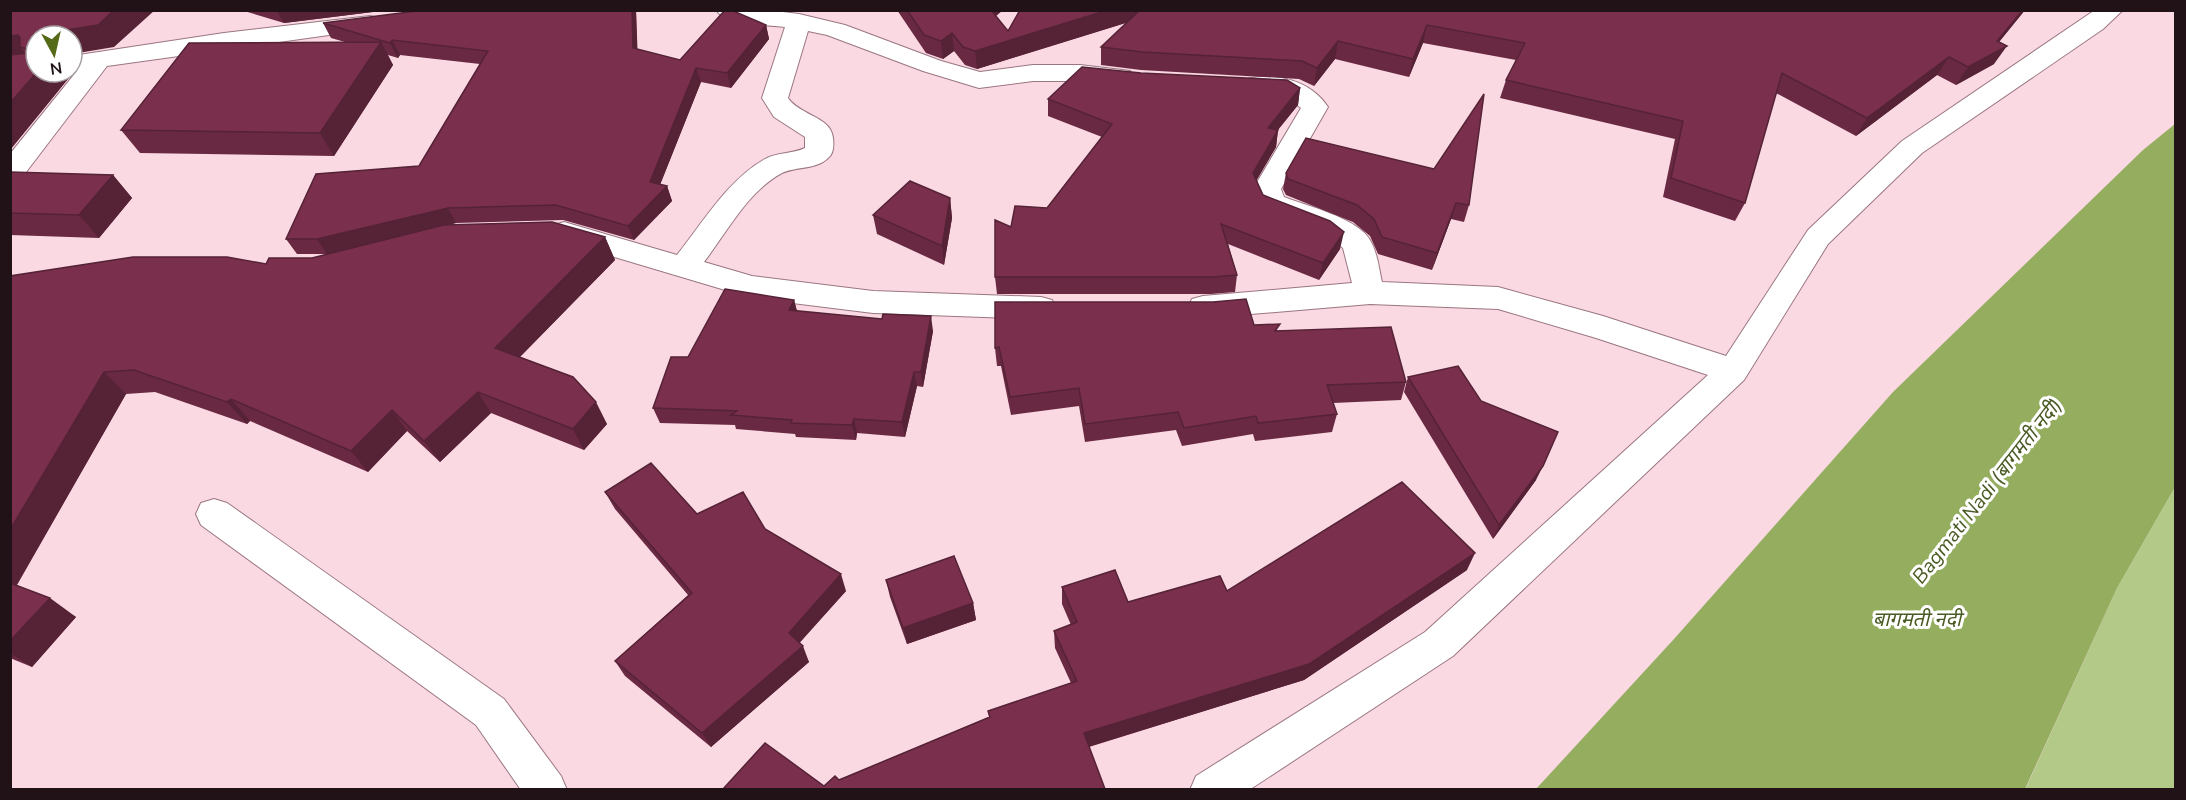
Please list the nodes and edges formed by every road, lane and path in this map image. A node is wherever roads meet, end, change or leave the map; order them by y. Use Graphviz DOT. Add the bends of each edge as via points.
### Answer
graph roads {
  1 [pos="728,10"];
  2 [pos="2111,10"];
  3 [pos="396,20"];
  4 [pos="799,21"];
  5 [pos="85,63"];
  6 [pos="1141,80"];
  7 [pos="1233,84"];
  8 [pos="10,173"];
  9 [pos="539,232"];
  10 [pos="685,266"];
  11 [pos="1370,293"];
  12 [pos="1176,307"];
  13 [pos="1071,308"];
  14 [pos="1733,371"];
  15 [pos="214,514"];
  16 [pos="546,789"];
  17 [pos="1211,789"];
  1 -- 4 [label="street"];
  2 -- 14 [label="street" via="1912,147 1818,237"];
  3 -- 5 [label="street"];
  4 -- 6 [label="street" via="979,80 1080,73"];
  4 -- 10 [label="street" via="775,98 783,111 819,134 819,152 800,161 777,164 749,183"];
  5 -- 8 [label="street"];
  7 -- 11 [label="street" via="1290,87 1306,95 1315,107 1268,189 1271,204 1338,229 1357,243"];
  9 -- 10 [label="street" via="563,232"];
  10 -- 13 [label="street" via="752,287 873,302"];
  11 -- 12 [label="street"];
  11 -- 14 [label="street" via="1498,298"];
  14 -- 17 [label="street" via="1439,644"];
  15 -- 16 [label="street" via="490,712"];
}
